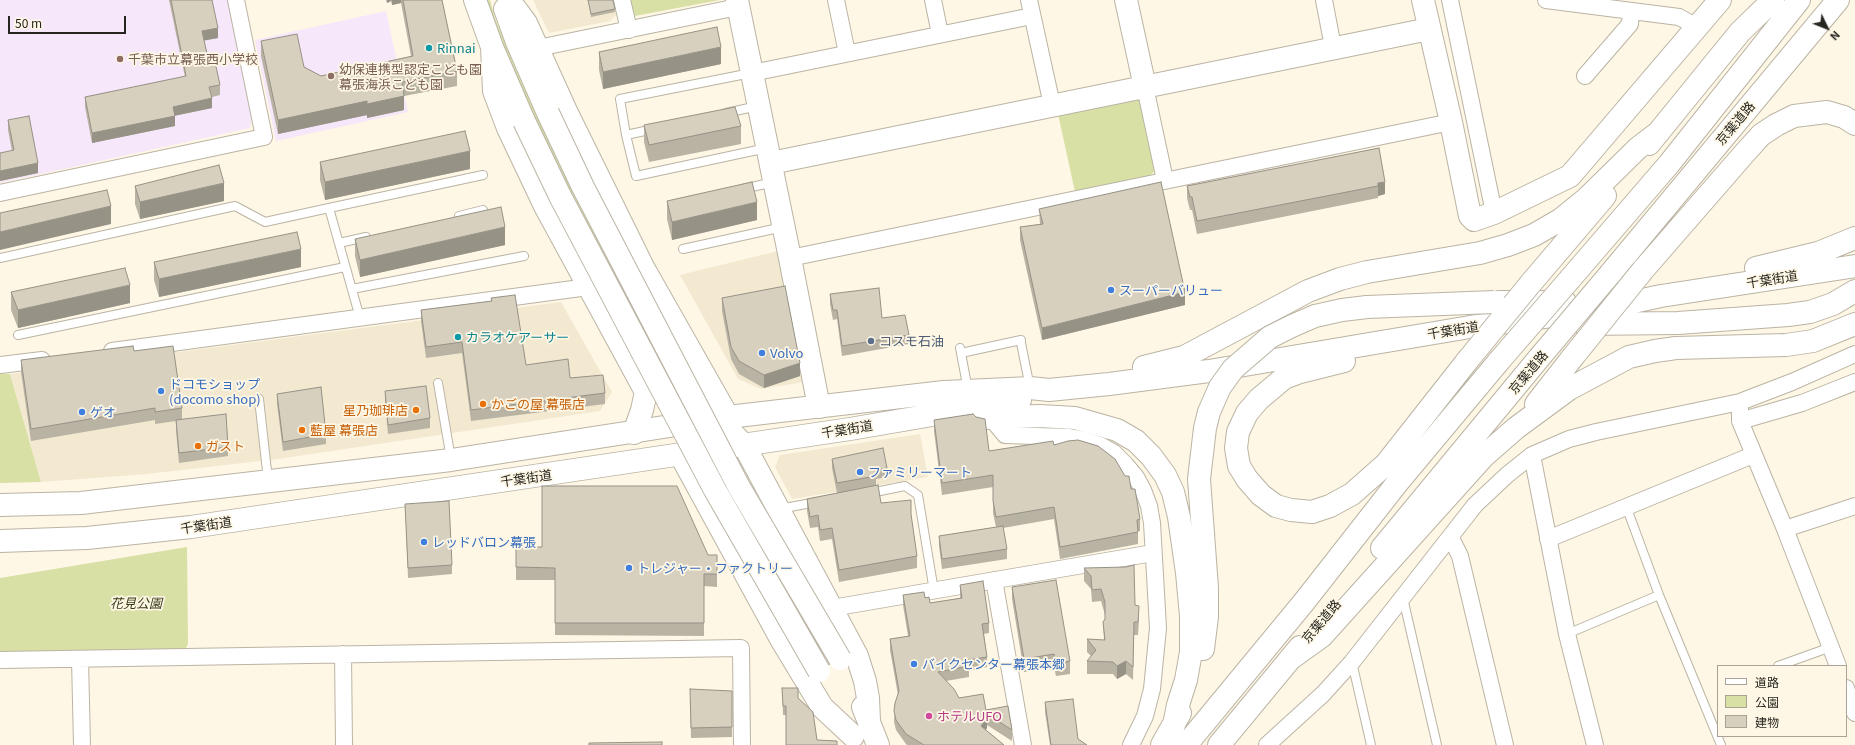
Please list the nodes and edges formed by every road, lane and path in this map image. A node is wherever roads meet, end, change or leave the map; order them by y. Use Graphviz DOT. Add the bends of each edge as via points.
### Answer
graph roads {
  1 [pos="236,0"];
  2 [pos="475,0"];
  3 [pos="502,0"];
  4 [pos="509,0"];
  5 [pos="622,0"];
  6 [pos="836,0"];
  7 [pos="933,0"];
  8 [pos="1029,0"];
  9 [pos="1126,0"];
  10 [pos="1324,0"];
  11 [pos="1423,0"];
  12 [pos="1450,0"];
  13 [pos="1546,0"];
  14 [pos="1720,0"];
  15 [pos="1773,0"];
  16 [pos="1799,0"];
  17 [pos="1838,0"];
  18 [pos="738,3"];
  19 [pos="1602,4"];
  20 [pos="1631,11"];
  21 [pos="1032,16"];
  22 [pos="1697,27"];
  23 [pos="1429,29"];
  24 [pos="628,30"];
  25 [pos="940,34"];
  26 [pos="492,47"];
  27 [pos="1333,47"];
  28 [pos="538,48"];
  29 [pos="847,53"];
  30 [pos="752,73"];
  31 [pos="1585,76"];
  32 [pos="1145,87"];
  33 [pos="1052,105"];
  34 [pos="759,106"];
  35 [pos="720,115"];
  36 [pos="1451,122"];
  37 [pos="1855,124"];
  38 [pos="665,126"];
  39 [pos="1659,132"];
  40 [pos="626,135"];
  41 [pos="771,164"];
  42 [pos="483,175"];
  43 [pos="1165,180"];
  44 [pos="736,191"];
  45 [pos="0,193"];
  46 [pos="329,208"];
  47 [pos="483,210"];
  48 [pos="1494,213"];
  49 [pos="453,217"];
  50 [pos="784,227"];
  51 [pos="377,235"];
  52 [pos="1855,238"];
  53 [pos="339,243"];
  54 [pos="682,249"];
  55 [pos="524,256"];
  56 [pos="0,258"];
  57 [pos="790,258"];
  58 [pos="1855,266"];
  59 [pos="345,267"];
  60 [pos="588,287"];
  61 [pos="352,288"];
  62 [pos="1855,291"];
  63 [pos="1661,296"];
  64 [pos="1596,310"];
  65 [pos="360,318"];
  66 [pos="1855,324"];
  67 [pos="1470,327"];
  68 [pos="18,335"];
  69 [pos="93,353"];
  70 [pos="1855,354"];
  71 [pos="55,358"];
  72 [pos="0,365"];
  73 [pos="1855,382"];
  74 [pos="438,383"];
  75 [pos="1109,384"];
  76 [pos="1040,389"];
  77 [pos="968,391"];
  78 [pos="259,399"];
  79 [pos="1740,402"];
  80 [pos="818,407"];
  81 [pos="934,415"];
  82 [pos="728,417"];
  83 [pos="991,418"];
  84 [pos="1740,421"];
  85 [pos="697,422"];
  86 [pos="1516,428"];
  87 [pos="634,433"];
  88 [pos="744,445"];
  89 [pos="680,454"];
  90 [pos="1532,455"];
  91 [pos="1753,456"];
  92 [pos="451,460"];
  93 [pos="268,481"];
  94 [pos="860,494"];
  95 [pos="822,501"];
  96 [pos="0,505"];
  97 [pos="1626,506"];
  98 [pos="1855,506"];
  99 [pos="779,509"];
  100 [pos="1785,529"];
  101 [pos="1451,538"];
  102 [pos="1548,539"];
  103 [pos="0,541"];
  104 [pos="1153,553"];
  105 [pos="994,580"];
  106 [pos="934,591"];
  107 [pos="1659,595"];
  108 [pos="1403,598"];
  109 [pos="832,608"];
  110 [pos="1567,634"];
  111 [pos="1831,647"];
  112 [pos="343,654"];
  113 [pos="80,658"];
  114 [pos="1290,659"];
  115 [pos="0,660"];
  116 [pos="1352,662"];
  117 [pos="1781,665"];
  118 [pos="1838,665"];
  119 [pos="1847,691"];
  120 [pos="1855,713"];
  121 [pos="869,721"];
  122 [pos="1174,725"];
  123 [pos="854,741"];
  124 [pos="1271,744"];
  125 [pos="82,745"];
  126 [pos="344,745"];
  127 [pos="742,745"];
  128 [pos="878,745"];
  129 [pos="1023,745"];
  130 [pos="1131,745"];
  131 [pos="1162,745"];
  132 [pos="1186,745"];
  133 [pos="1219,745"];
  134 [pos="1371,745"];
  135 [pos="1437,745"];
  136 [pos="1505,745"];
  137 [pos="1595,745"];
  138 [pos="1720,745"];
  1 -- 45 [label="street" via="264,137"];
  2 -- 26 [label="main road"];
  3 -- 121 [label="main road, bridge" via="517,42 583,187 739,487 840,659"];
  4 -- 28 [label="main road" via="526,23"];
  5 -- 24 [label="street"];
  6 -- 29 [label="street"];
  7 -- 25 [label="street"];
  8 -- 21 [label="street"];
  9 -- 32 [label="main road"];
  10 -- 27 [label="street"];
  11 -- 23 [label="main road"];
  12 -- 48 [label="street"];
  13 -- 19 [label="street"];
  14 -- 22 [label="main road"];
  15 -- 39 [label="main road" via="1740,32"];
  16 -- 132 [label="main road, 京葉道路, bridge" via="1669,164 1398,482 1304,602"];
  17 -- 114 [label="main road, 京葉道路, bridge"];
  18 -- 24 [label="street"];
  18 -- 30 [label="main road"];
  19 -- 20 [label="street"];
  20 -- 22 [label="street" via="1678,17"];
  20 -- 31 [label="street" via="1630,24"];
  21 -- 25 [label="street"];
  21 -- 33 [label="street"];
  22 -- 48 [label="main road" via="1570,176"];
  23 -- 27 [label="main road"];
  23 -- 36 [label="main road"];
  24 -- 28 [label="street"];
  25 -- 29 [label="street"];
  26 -- 60 [label="main road" via="494,91 508,128"];
  26 -- 123 [label="main road, bridge" via="560,196 714,490 819,671"];
  27 -- 32 [label="main road"];
  28 -- 82 [label="main road" via="644,269"];
  29 -- 30 [label="street"];
  30 -- 34 [label="main road"];
  30 -- 40 [label="lane" via="620,99"];
  32 -- 33 [label="main road"];
  32 -- 43 [label="street"];
  33 -- 41 [label="main road"];
  34 -- 35 [label="lane"];
  34 -- 41 [label="main road"];
  36 -- 43 [label="street"];
  36 -- 48 [label="main road" via="1470,216 1478,220"];
  37 -- 86 [label="main road, bridge" via="1844,117 1827,112 1794,116 1761,135 1642,270"];
  38 -- 40 [label="lane"];
  39 -- 67 [label="main road, bridge" via="1531,283 1386,464 1352,494 1312,512 1291,510 1276,506 1261,495 1247,479 1239,466 1236,448 1238,432 1247,413 1258,399 1284,378"];
  39 -- 75 [label="main road" via="1638,148 1586,199 1560,220 1534,235 1480,253 1340,278 1308,291 1184,358 1126,372"];
  40 -- 41 [label="lane" via="636,176"];
  41 -- 44 [label="lane"];
  41 -- 50 [label="main road"];
  42 -- 46 [label="lane"];
  43 -- 57 [label="street"];
  46 -- 53 [label="lane"];
  46 -- 56 [label="lane" via="264,222 235,206"];
  47 -- 49 [label="lane"];
  50 -- 54 [label="lane"];
  50 -- 57 [label="main road"];
  51 -- 53 [label="lane"];
  52 -- 63 [label="main road" via="1818,253 1683,286"];
  53 -- 59 [label="lane"];
  55 -- 61 [label="lane"];
  57 -- 80 [label="main road"];
  58 -- 63 [label="main road, 千葉街道"];
  59 -- 61 [label="lane"];
  59 -- 68 [label="lane"];
  60 -- 65 [label="street"];
  60 -- 87 [label="main road" via="646,392"];
  61 -- 65 [label="lane"];
  62 -- 67 [label="main road" via="1833,304 1810,312 1788,315 1678,323"];
  63 -- 64 [label="main road, 千葉街道"];
  64 -- 67 [label="main road, 千葉街道"];
  64 -- 122 [label="main road, bridge" via="1573,302 1494,302 1342,310 1310,319 1270,337 1233,369 1220,387 1205,428 1200,479 1207,618 1195,678"];
  65 -- 69 [label="street"];
  66 -- 86 [label="main road" via="1813,341 1786,345 1676,348 1629,358 1569,389"];
  67 -- 75 [label="main road, 千葉街道" via="1209,371"];
  70 -- 79 [label="street"];
  71 -- 72 [label="street"];
  73 -- 84 [label="street"];
  74 -- 92 [label="lane"];
  75 -- 76 [label="main road, 千葉街道"];
  76 -- 77 [label="main road, 千葉街道"];
  76 -- 77 [label="lane" via="1021,342 960,351"];
  76 -- 81 [label="main road, 千葉街道" via="1032,398"];
  77 -- 80 [label="main road, 千葉街道"];
  78 -- 93 [label="lane"];
  79 -- 84 [label="street"];
  79 -- 90 [label="street" via="1596,432 1569,439"];
  80 -- 82 [label="main road, 千葉街道"];
  81 -- 83 [label="main road" via="955,420"];
  81 -- 88 [label="main road, 千葉街道"];
  82 -- 85 [label="main road, 千葉街道"];
  83 -- 104 [label="street" via="1005,435 1085,440 1114,453 1136,477 1143,490 1149,506"];
  83 -- 122 [label="main road" via="1075,418 1118,430 1136,441 1165,476 1173,492 1179,517 1188,573 1191,616 1186,680"];
  84 -- 91 [label="street"];
  85 -- 87 [label="main road, 千葉街道"];
  85 -- 88 [label="main road" via="733,434"];
  86 -- 114 [label="main road" via="1484,456 1322,636"];
  87 -- 92 [label="main road, 千葉街道"];
  88 -- 89 [label="main road, 千葉街道"];
  88 -- 99 [label="main road"];
  89 -- 103 [label="main road, 千葉街道" via="191,527 87,538"];
  89 -- 123 [label="main road" via="781,639 822,707"];
  90 -- 101 [label="street" via="1475,505"];
  90 -- 102 [label="street"];
  91 -- 97 [label="street"];
  91 -- 100 [label="street"];
  92 -- 93 [label="main road, 千葉街道"];
  93 -- 96 [label="main road, 千葉街道" via="81,503"];
  94 -- 106 [label="lane" via="905,486 918,495"];
  95 -- 99 [label="lane"];
  97 -- 102 [label="street"];
  97 -- 107 [label="lane"];
  98 -- 100 [label="street"];
  99 -- 109 [label="main road"];
  100 -- 111 [label="street"];
  101 -- 108 [label="street"];
  101 -- 136 [label="street" via="1460,556"];
  102 -- 110 [label="street"];
  104 -- 105 [label="street"];
  104 -- 130 [label="street" via="1158,628 1152,689 1145,716"];
  105 -- 106 [label="street"];
  105 -- 129 [label="street"];
  106 -- 109 [label="street"];
  107 -- 110 [label="lane"];
  107 -- 138 [label="lane"];
  108 -- 116 [label="street"];
  108 -- 135 [label="lane"];
  109 -- 121 [label="main road" via="857,656 867,692"];
  110 -- 137 [label="street"];
  111 -- 117 [label="lane"];
  111 -- 118 [label="street"];
  112 -- 113 [label="street"];
  112 -- 126 [label="street"];
  112 -- 127 [label="street" via="741,648"];
  113 -- 115 [label="street"];
  113 -- 125 [label="street"];
  114 -- 133 [label="main road, 京葉道路"];
  116 -- 124 [label="street"];
  116 -- 134 [label="lane"];
  119 -- 120 [label="street"];
  121 -- 128 [label="main road"];
  122 -- 131 [label="main road"];
}
